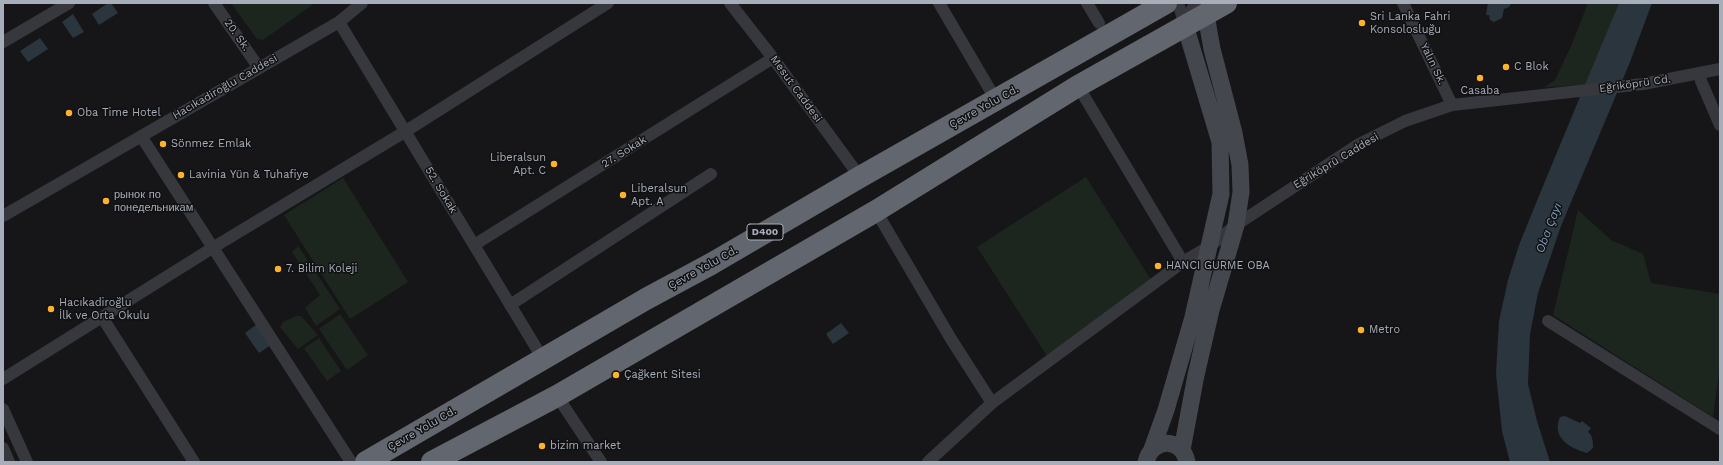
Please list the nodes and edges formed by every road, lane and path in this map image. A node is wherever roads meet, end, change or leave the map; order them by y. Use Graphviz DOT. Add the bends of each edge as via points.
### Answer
graph roads {
  1 [pos="69,3"];
  2 [pos="214,3"];
  3 [pos="362,3"];
  4 [pos="608,3"];
  5 [pos="730,3"];
  6 [pos="938,3"];
  7 [pos="1086,3"];
  8 [pos="1166,3"];
  9 [pos="1178,3"];
  10 [pos="1226,3"];
  11 [pos="1403,3"];
  12 [pos="1202,7"];
  13 [pos="339,22"];
  14 [pos="1099,23"];
  15 [pos="1185,25"];
  16 [pos="3,42"];
  17 [pos="773,58"];
  18 [pos="259,68"];
  19 [pos="1720,69"];
  20 [pos="1700,74"];
  21 [pos="1078,86"];
  22 [pos="1570,92"];
  23 [pos="996,100"];
  24 [pos="1452,104"];
  25 [pos="1720,125"];
  26 [pos="406,131"];
  27 [pos="141,136"];
  28 [pos="711,174"];
  29 [pos="860,176"];
  30 [pos="876,211"];
  31 [pos="3,216"];
  32 [pos="1236,224"];
  33 [pos="474,245"];
  34 [pos="1210,246"];
  35 [pos="214,247"];
  36 [pos="1183,262"];
  37 [pos="510,306"];
  38 [pos="102,317"];
  39 [pos="1548,321"];
  40 [pos="543,359"];
  41 [pos="3,379"];
  42 [pos="557,396"];
  43 [pos="992,404"];
  44 [pos="3,409"];
  45 [pos="1720,429"];
  46 [pos="3,448"];
  47 [pos="1149,456"];
  48 [pos="1187,458"];
  49 [pos="9,462"];
  50 [pos="27,462"];
  51 [pos="194,462"];
  52 [pos="351,462"];
  53 [pos="366,462"];
  54 [pos="432,462"];
  55 [pos="601,462"];
  56 [pos="928,462"];
  1 -- 16 [label="street"];
  2 -- 18 [label="street, 20. Sk."];
  3 -- 13 [label="street, Hacıkadiroğlu Caddesi"];
  4 -- 26 [label="street"];
  5 -- 17 [label="street, Mesut Caddesi"];
  6 -- 23 [label="street"];
  7 -- 14 [label="street"];
  8 -- 23 [label="highway, Çevre Yolu Cd. / D400"];
  9 -- 15 [label="street"];
  10 -- 12 [label="highway"];
  11 -- 24 [label="street, Yalın Sk."];
  12 -- 15 [label="highway"];
  12 -- 32 [label="street" via="1240,166 1242,192"];
  13 -- 18 [label="street, Hacıkadiroğlu Caddesi"];
  13 -- 26 [label="street, 52. Sokak"];
  15 -- 21 [label="highway"];
  15 -- 34 [label="street" via="1220,142 1221,194"];
  17 -- 29 [label="street, Mesut Caddesi"];
  17 -- 33 [label="street, 27. Sokak"];
  18 -- 27 [label="street, Hacıkadiroğlu Caddesi"];
  19 -- 20 [label="street"];
  20 -- 22 [label="street, Eğriköprü Cd." via="1643,84"];
  20 -- 25 [label="street"];
  21 -- 30 [label="highway"];
  21 -- 36 [label="street"];
  22 -- 24 [label="street, Eğriköprü Caddesi"];
  23 -- 29 [label="highway, Çevre Yolu Cd. / D400"];
  24 -- 32 [label="street, Eğriköprü Caddesi" via="1405,121 1359,144"];
  26 -- 33 [label="street, 52. Sokak"];
  26 -- 35 [label="street"];
  27 -- 31 [label="street, Hacıkadiroğlu Caddesi"];
  27 -- 35 [label="street"];
  28 -- 37 [label="street"];
  29 -- 40 [label="highway, Çevre Yolu Cd. / D400"];
  30 -- 42 [label="highway"];
  30 -- 43 [label="street"];
  32 -- 34 [label="street, Eğriköprü Caddesi"];
  32 -- 48 [label="street" via="1211,310 1198,368"];
  33 -- 37 [label="street, 52. Sokak"];
  34 -- 36 [label="street, Eğriköprü Caddesi"];
  34 -- 47 [label="street" via="1194,317 1166,410"];
  35 -- 38 [label="street"];
  35 -- 52 [label="street"];
  36 -- 43 [label="street, Eğriköprü Caddesi"];
  37 -- 40 [label="street, 52. Sokak"];
  38 -- 41 [label="street"];
  38 -- 51 [label="street"];
  39 -- 45 [label="street"];
  40 -- 53 [label="highway, Çevre Yolu Cd. / D400"];
  42 -- 54 [label="highway"];
  42 -- 55 [label="street"];
  43 -- 56 [label="street, Eğriköprü Caddesi"];
  44 -- 50 [label="street"];
  46 -- 49 [label="street"];
  47 -- 48 [label="street" via="1164,443 1177,446"];
}
